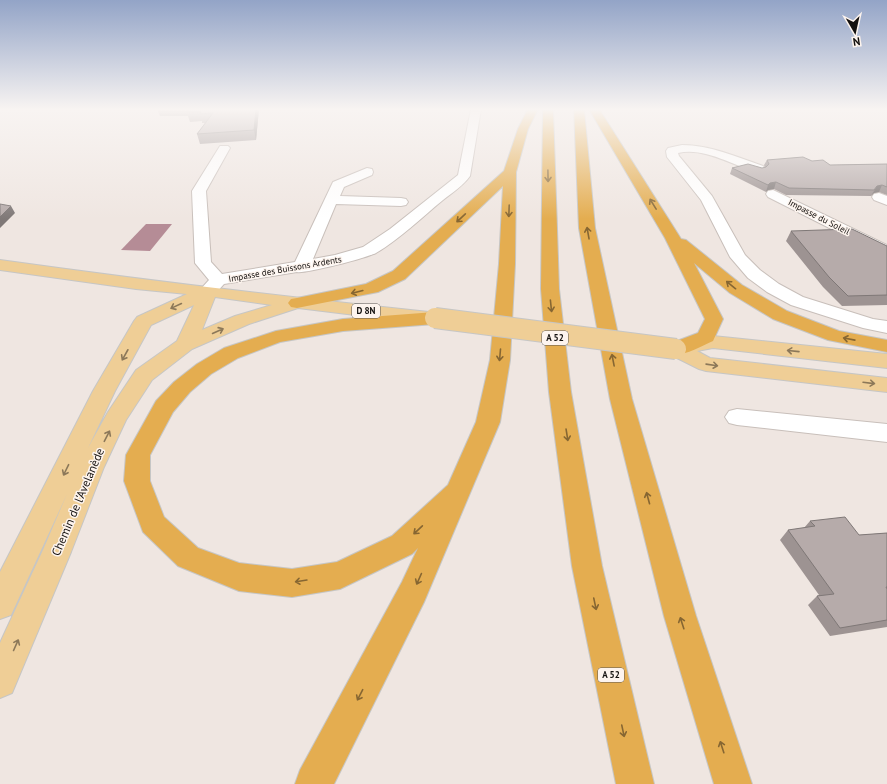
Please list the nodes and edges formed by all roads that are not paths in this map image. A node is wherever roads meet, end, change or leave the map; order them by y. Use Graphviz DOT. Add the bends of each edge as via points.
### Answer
graph roads {
  1 [pos="469,146"];
  2 [pos="518,146"];
  3 [pos="548,146"];
  4 [pos="581,146"];
  5 [pos="616,146"];
  6 [pos="224,148"];
  7 [pos="759,169"];
  8 [pos="367,172"];
  9 [pos="510,172"];
  10 [pos="773,194"];
  11 [pos="331,200"];
  12 [pos="401,202"];
  13 [pos="673,238"];
  14 [pos="887,251"];
  15 [pos="0,265"];
  16 [pos="301,268"];
  17 [pos="213,286"];
  18 [pos="140,302"];
  19 [pos="297,303"];
  20 [pos="435,318"];
  21 [pos="887,327"];
  22 [pos="185,345"];
  23 [pos="887,346"];
  24 [pos="676,349"];
  25 [pos="887,361"];
  26 [pos="887,385"];
  27 [pos="737,417"];
  28 [pos="887,433"];
  29 [pos="458,492"];
  30 [pos="0,604"];
  31 [pos="0,681"];
  32 [pos="314,784"];
  33 [pos="634,784"];
  34 [pos="734,784"];
  1 -- 16 [label="street, Impasse des Buissons Ardents" via="464,176 395,232 369,250"];
  2 -- 9 [label="highway"];
  3 -- 33 [label="highway, A 52, one-way" via="550,289 560,392 587,566"];
  34 -- 4 [label="highway, one-way" via="680,616 621,399 587,228"];
  13 -- 5 [label="highway, one-way"];
  6 -- 17 [label="street" via="199,191 203,263"];
  7 -- 21 [label="street" via="698,149 681,147 672,150 673,157 707,199 738,256 754,274 797,301"];
  8 -- 11 [label="street" via="338,185"];
  9 -- 19 [label="highway, one-way" via="399,275 372,288"];
  9 -- 29 [label="highway, one-way" via="500,360 488,422"];
  10 -- 14 [label="street, Impasse du Soleil"];
  11 -- 12 [label="street"];
  11 -- 16 [label="street"];
  23 -- 13 [label="highway, one-way" via="836,336 780,315 736,289"];
  13 -- 24 [label="highway" via="714,319 706,337"];
  15 -- 18 [label="main road, D 8N"];
  16 -- 17 [label="street, Impasse des Buissons Ardents"];
  17 -- 18 [label="main road, one-way"];
  17 -- 18 [label="main road, D 8N"];
  17 -- 19 [label="main road, D 8N"];
  17 -- 22 [label="main road, Chemin de l'Avelanède"];
  18 -- 30 [label="main road, Chemin de l'Avelanède, one-way" via="104,391"];
  19 -- 20 [label="main road, D 8N"];
  22 -- 19 [label="main road, Chemin de l'Avelanède, one-way" via="242,320"];
  20 -- 24 [label="main road, D 8N, bridge"];
  29 -- 20 [label="highway, one-way" via="402,545 340,575 292,583 239,577 188,557 153,524 137,482 138,455 164,407 182,387 204,369 231,353 276,337 328,328"];
  31 -- 22 [label="main road, Chemin de l'Avelanède, one-way" via="91,467 116,418 144,375"];
  25 -- 24 [label="main road, D 8N, one-way" via="713,342"];
  24 -- 26 [label="main road, D 8N, one-way" via="706,364"];
  27 -- 28 [label="street"];
  29 -- 32 [label="highway, one-way" via="413,592"];
}
